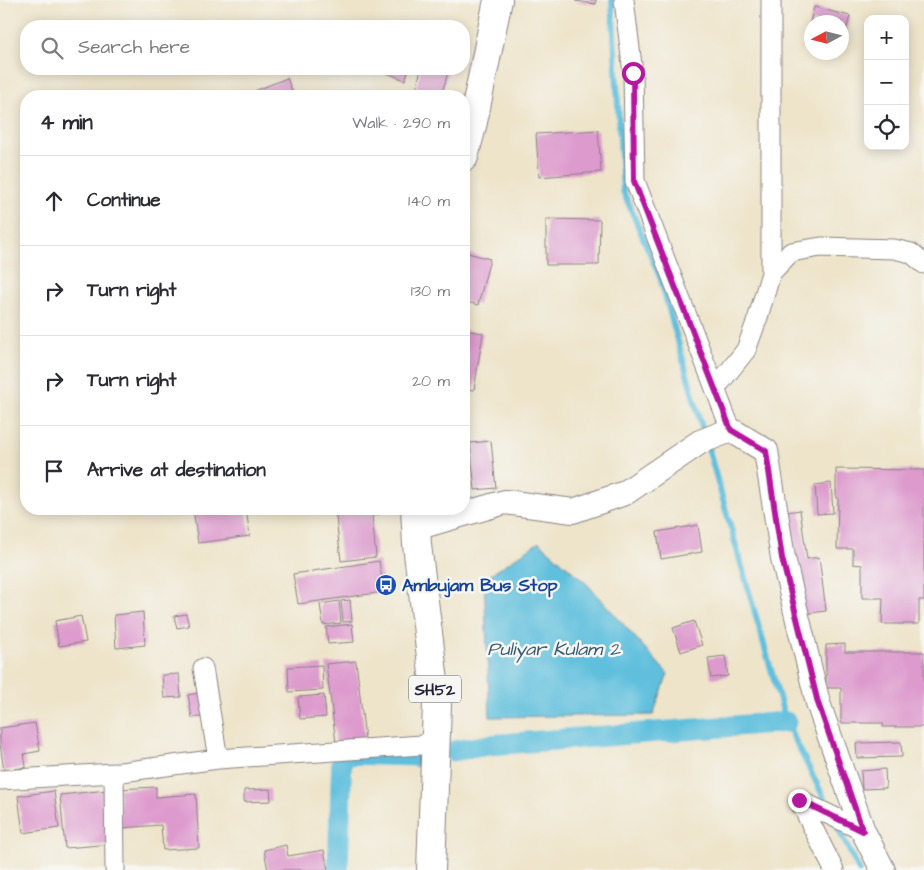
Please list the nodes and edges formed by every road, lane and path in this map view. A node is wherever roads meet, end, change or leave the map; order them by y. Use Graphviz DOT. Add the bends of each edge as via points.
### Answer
graph roads {
  1 [pos="498,0"];
  2 [pos="624,0"];
  3 [pos="771,0"];
  4 [pos="470,134"];
  5 [pos="924,264"];
  6 [pos="771,273"];
  7 [pos="715,389"];
  8 [pos="731,430"];
  9 [pos="470,509"];
  10 [pos="437,515"];
  11 [pos="416,519"];
  12 [pos="203,668"];
  13 [pos="436,744"];
  14 [pos="218,759"];
  15 [pos="114,773"];
  16 [pos="0,780"];
  17 [pos="863,831"];
  18 [pos="115,870"];
  19 [pos="431,870"];
  20 [pos="834,870"];
  21 [pos="883,870"];
  1 -- 4 [label="main road"];
  2 -- 7 [label="street" via="633,73 634,181"];
  3 -- 6 [label="street"];
  5 -- 6 [label="street" via="911,253 894,249 821,247 791,252"];
  6 -- 7 [label="street" via="746,350"];
  7 -- 8 [label="street"];
  8 -- 9 [label="street" via="700,442 624,493 573,511 505,502"];
  8 -- 17 [label="street" via="766,451 782,558 818,703"];
  10 -- 11 [label="street"];
  11 -- 13 [label="main road, SH52" via="437,705"];
  12 -- 14 [label="street"];
  13 -- 14 [label="street"];
  13 -- 19 [label="main road, SH52"];
  14 -- 15 [label="street"];
  15 -- 16 [label="street"];
  15 -- 18 [label="street"];
  17 -- 20 [label="street" via="799,800"];
  17 -- 21 [label="street"];
}
